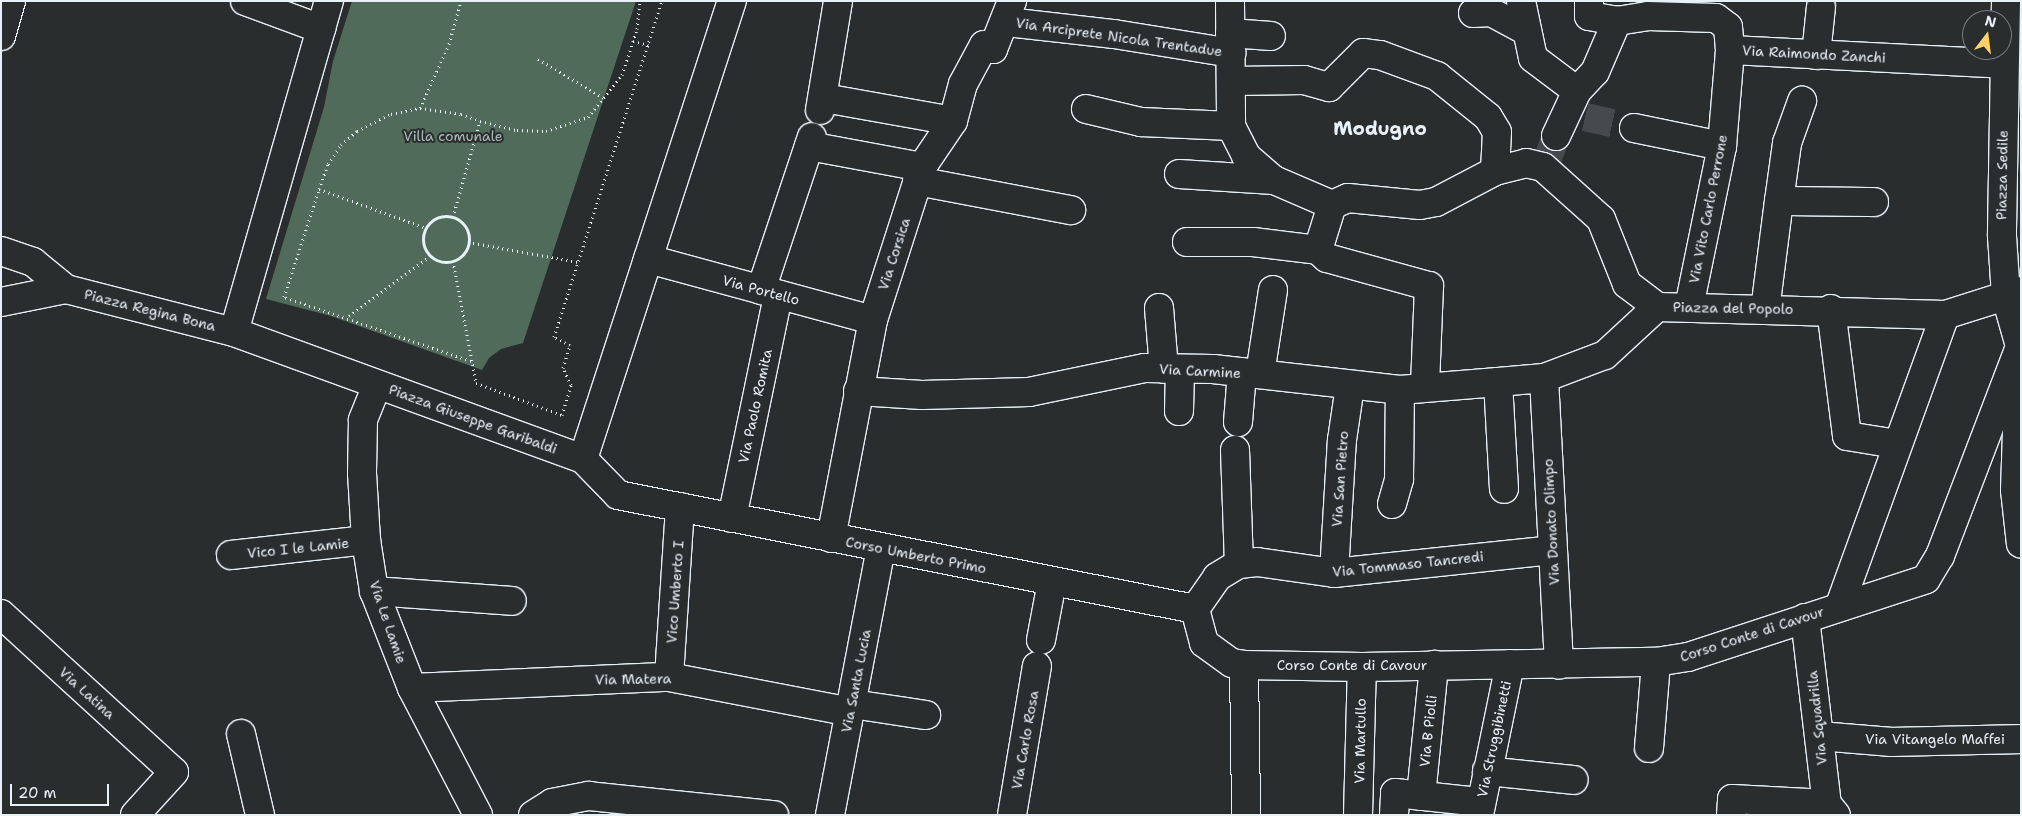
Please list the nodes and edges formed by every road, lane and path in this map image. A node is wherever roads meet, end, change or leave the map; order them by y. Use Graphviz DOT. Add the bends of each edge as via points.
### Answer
graph roads {
  1 [pos="11,1"];
  2 [pos="245,1"];
  3 [pos="329,1"];
  4 [pos="461,1"];
  5 [pos="640,1"];
  6 [pos="662,1"];
  7 [pos="732,1"];
  8 [pos="838,1"];
  9 [pos="1230,1"];
  10 [pos="1521,1"];
  11 [pos="1589,1"];
  12 [pos="2006,1"];
  13 [pos="1821,7"];
  14 [pos="1649,9"];
  15 [pos="1009,11"];
  16 [pos="1473,13"];
  17 [pos="1617,21"];
  18 [pos="321,29"];
  19 [pos="1525,30"];
  20 [pos="1,36"];
  21 [pos="1271,36"];
  22 [pos="633,41"];
  23 [pos="1231,43"];
  24 [pos="648,45"];
  25 [pos="1730,50"];
  26 [pos="1816,55"];
  27 [pos="538,59"];
  28 [pos="2004,64"];
  29 [pos="1231,81"];
  30 [pos="2012,96"];
  31 [pos="604,98"];
  32 [pos="1802,101"];
  33 [pos="1576,106"];
  34 [pos="420,108"];
  35 [pos="1086,108"];
  36 [pos="480,121"];
  37 [pos="953,121"];
  38 [pos="1231,126"];
  39 [pos="1634,128"];
  40 [pos="1722,146"];
  41 [pos="1549,154"];
  42 [pos="1495,171"];
  43 [pos="919,174"];
  44 [pos="1179,174"];
  45 [pos="1274,180"];
  46 [pos="319,189"];
  47 [pos="1779,201"];
  48 [pos="1874,202"];
  49 [pos="1332,205"];
  50 [pos="1072,210"];
  51 [pos="452,217"];
  52 [pos="426,228"];
  53 [pos="468,242"];
  54 [pos="1187,242"];
  55 [pos="1318,250"];
  56 [pos="1,251"];
  57 [pos="430,256"];
  58 [pos="648,259"];
  59 [pos="453,261"];
  60 [pos="578,262"];
  61 [pos="66,289"];
  62 [pos="1274,290"];
  63 [pos="770,292"];
  64 [pos="2013,294"];
  65 [pos="1,302"];
  66 [pos="1657,307"];
  67 [pos="1689,307"];
  68 [pos="1159,308"];
  69 [pos="1765,310"];
  70 [pos="1831,310"];
  71 [pos="1945,315"];
  72 [pos="348,316"];
  73 [pos="873,320"];
  74 [pos="234,332"];
  75 [pos="2020,346"];
  76 [pos="472,361"];
  77 [pos="1172,369"];
  78 [pos="1251,373"];
  79 [pos="1544,378"];
  80 [pos="1498,382"];
  81 [pos="377,385"];
  82 [pos="1350,386"];
  83 [pos="1412,389"];
  84 [pos="858,391"];
  85 [pos="1179,411"];
  86 [pos="1238,422"];
  87 [pos="1897,444"];
  88 [pos="1235,450"];
  89 [pos="583,459"];
  90 [pos="1504,488"];
  91 [pos="1392,504"];
  92 [pos="680,507"];
  93 [pos="732,518"];
  94 [pos="831,538"];
  95 [pos="366,540"];
  96 [pos="2021,544"];
  97 [pos="881,548"];
  98 [pos="1552,550"];
  99 [pos="231,555"];
  100 [pos="1239,564"];
  101 [pos="1334,573"];
  102 [pos="1052,582"];
  103 [pos="374,591"];
  104 [pos="512,601"];
  105 [pos="1840,605"];
  106 [pos="1195,609"];
  107 [pos="1,614"];
  108 [pos="1805,618"];
  109 [pos="1656,662"];
  110 [pos="1238,664"];
  111 [pos="1510,664"];
  112 [pos="1434,665"];
  113 [pos="1559,665"];
  114 [pos="1362,667"];
  115 [pos="670,677"];
  116 [pos="412,688"];
  117 [pos="851,708"];
  118 [pos="926,715"];
  119 [pos="241,734"];
  120 [pos="1819,736"];
  121 [pos="2021,739"];
  122 [pos="1649,748"];
  123 [pos="1487,771"];
  124 [pos="1574,780"];
  125 [pos="1421,796"];
  126 [pos="1479,808"];
  127 [pos="1832,809"];
  128 [pos="135,815"];
  129 [pos="260,815"];
  130 [pos="478,815"];
  131 [pos="533,815"];
  132 [pos="774,815"];
  133 [pos="830,815"];
  134 [pos="1012,815"];
  135 [pos="1246,815"];
  136 [pos="1358,815"];
  137 [pos="1394,815"];
  138 [pos="1731,815"];
  1 -- 20 [label="street"];
  2 -- 18 [label="street"];
  3 -- 18 [label="street"];
  4 -- 34 [label="path" via="449,44"];
  5 -- 22 [label="path"];
  6 -- 24 [label="path"];
  7 -- 58 [label="street"];
  8 -- 37 [label="street" via="822,104"];
  9 -- 23 [label="street"];
  10 -- 19 [label="street"];
  11 -- 17 [label="street, Via Raimondo Zanchi" via="1588,16"];
  12 -- 28 [label="street, Piazza Sedile"];
  13 -- 26 [label="street"];
  14 -- 17 [label="street, Via Raimondo Zanchi"];
  14 -- 25 [label="street, Via Raimondo Zanchi" via="1716,18 1728,27"];
  15 -- 23 [label="street, Via Arciprete Nicola Trentadue" via="1114,34"];
  15 -- 37 [label="street, Via Corsica" via="993,49 984,45 963,84"];
  16 -- 19 [label="street" via="1491,12"];
  17 -- 33 [label="street"];
  18 -- 74 [label="street"];
  19 -- 33 [label="street" via="1533,58"];
  21 -- 23 [label="street, Via Arciprete Nicola Trentadue"];
  22 -- 24 [label="path"];
  22 -- 31 [label="path" via="622,75"];
  23 -- 29 [label="street"];
  24 -- 60 [label="path"];
  25 -- 26 [label="street, Via Raimondo Zanchi"];
  25 -- 40 [label="street, Via Vito Carlo Perrone"];
  26 -- 28 [label="street, Via Raimondo Zanchi"];
  27 -- 31 [label="path"];
  28 -- 30 [label="street, Piazza Sedile"];
  29 -- 38 [label="street"];
  29 -- 42 [label="street" via="1304,80 1329,88 1364,53 1380,55 1437,76 1488,117 1497,132"];
  30 -- 64 [label="street, Piazza Sedile" via="2002,236"];
  31 -- 36 [label="path" via="588,117 546,131 517,130"];
  32 -- 47 [label="street" via="1787,143"];
  33 -- 41 [label="street"];
  34 -- 36 [label="path" via="461,114"];
  34 -- 46 [label="path" via="391,114 340,145 328,164"];
  35 -- 38 [label="street" via="1141,122"];
  36 -- 51 [label="path"];
  37 -- 43 [label="street, Via Corsica"];
  38 -- 45 [label="street" via="1246,156"];
  39 -- 40 [label="street"];
  40 -- 67 [label="street, Via Vito Carlo Perrone"];
  41 -- 42 [label="street"];
  41 -- 66 [label="street" via="1601,218 1627,284"];
  42 -- 49 [label="street" via="1436,202 1420,204 1348,198"];
  43 -- 50 [label="street"];
  43 -- 63 [label="street, Via Paolo Romita" via="811,142"];
  43 -- 73 [label="street, Via Corsica"];
  44 -- 45 [label="street"];
  45 -- 49 [label="street"];
  46 -- 52 [label="path"];
  46 -- 72 [label="path" via="284,297"];
  47 -- 48 [label="street"];
  47 -- 69 [label="street"];
  49 -- 55 [label="street"];
  51 -- 52 [label="path" via="437,218"];
  51 -- 53 [label="path" via="463,224"];
  52 -- 57 [label="path" via="423,242"];
  53 -- 59 [label="path" via="464,254"];
  53 -- 60 [label="path"];
  54 -- 55 [label="street" via="1253,242"];
  55 -- 83 [label="street" via="1327,258 1429,286"];
  56 -- 61 [label="street, Piazza Regina Bona" via="33,262"];
  57 -- 59 [label="path" via="441,261"];
  57 -- 72 [label="path"];
  58 -- 63 [label="street, Via Portello"];
  58 -- 89 [label="street"];
  59 -- 76 [label="path"];
  60 -- 76 [label="path" via="554,337 570,345 563,368 571,385 562,415 476,383"];
  61 -- 65 [label="street, Piazza Regina Bona"];
  61 -- 74 [label="street, Piazza Regina Bona"];
  62 -- 78 [label="street"];
  63 -- 73 [label="street, Via Portello"];
  63 -- 93 [label="street, Via Paolo Romita"];
  64 -- 71 [label="street"];
  64 -- 75 [label="street, Piazza Sedile"];
  66 -- 67 [label="street, Piazza del Popolo"];
  66 -- 79 [label="street, Piazza del Popolo" via="1605,355"];
  67 -- 69 [label="street, Piazza del Popolo"];
  68 -- 77 [label="street"];
  69 -- 70 [label="street, Piazza del Popolo"];
  70 -- 71 [label="street, Piazza del Popolo"];
  70 -- 87 [label="street" via="1847,436"];
  71 -- 87 [label="street"];
  72 -- 76 [label="path"];
  73 -- 84 [label="street, Via Corsica"];
  74 -- 81 [label="street, Piazza Giuseppe Garibaldi"];
  75 -- 96 [label="street, Piazza Sedile" via="2015,490"];
  75 -- 105 [label="street, Corso Conte di Cavour" via="1940,556 1926,579"];
  77 -- 78 [label="street, Via Carmine"];
  77 -- 84 [label="street, Via Carmine" via="1144,368 1029,392 922,395"];
  77 -- 85 [label="street"];
  78 -- 82 [label="street, Via Carmine"];
  78 -- 86 [label="street"];
  79 -- 80 [label="street, Via Carmine"];
  79 -- 98 [label="street, Via Donato Olimpo"];
  80 -- 83 [label="street, Via Carmine"];
  80 -- 90 [label="street"];
  81 -- 89 [label="street, Piazza Giuseppe Garibaldi"];
  81 -- 95 [label="street, Via Le Lamie" via="363,420"];
  82 -- 83 [label="street, Via Carmine"];
  82 -- 101 [label="street, Via San Pietro" via="1342,440"];
  83 -- 91 [label="street" via="1399,479"];
  84 -- 94 [label="street, Via Corsica"];
  87 -- 105 [label="street"];
  88 -- 100 [label="street"];
  89 -- 92 [label="street, Corso Umberto Primo" via="618,494"];
  92 -- 93 [label="street, Corso Umberto Primo"];
  92 -- 115 [label="street, Vico Umberto I"];
  93 -- 94 [label="street, Corso Umberto Primo"];
  94 -- 97 [label="street, Corso Umberto Primo"];
  95 -- 99 [label="street, Vico I le Lamie"];
  95 -- 103 [label="street, Via Le Lamie"];
  97 -- 102 [label="street, Corso Umberto Primo"];
  97 -- 117 [label="street, Via Santa Lucia"];
  98 -- 101 [label="street, Via Tommaso Tancredi"];
  98 -- 113 [label="street, Via Donato Olimpo"];
  100 -- 101 [label="street, Via Tommaso Tancredi" via="1257,562"];
  100 -- 106 [label="street, Via Tommaso Tancredi" via="1217,577"];
  102 -- 106 [label="street, Corso Umberto Primo"];
  102 -- 134 [label="street, Via Carlo Rosa"];
  103 -- 104 [label="street"];
  103 -- 116 [label="street, Via Le Lamie"];
  105 -- 108 [label="street, Corso Conte di Cavour"];
  106 -- 110 [label="street" via="1204,643"];
  107 -- 128 [label="street, Via Latina" via="174,772"];
  108 -- 109 [label="street, Corso Conte di Cavour" via="1688,657"];
  108 -- 120 [label="street, Via Squadrilla"];
  109 -- 113 [label="street, Corso Conte di Cavour"];
  109 -- 122 [label="street"];
  110 -- 114 [label="street, Corso Conte di Cavour"];
  110 -- 135 [label="street"];
  111 -- 112 [label="street, Corso Conte di Cavour"];
  111 -- 113 [label="street, Corso Conte di Cavour"];
  111 -- 123 [label="street, Via Struggibinetti"];
  112 -- 114 [label="street, Corso Conte di Cavour"];
  112 -- 125 [label="street, Via B Piolli"];
  114 -- 136 [label="street, Via Martullo"];
  115 -- 116 [label="street, Via Matera"];
  115 -- 117 [label="street, Via Matera"];
  116 -- 130 [label="street, Via Le Lamie"];
  117 -- 118 [label="street, Via Matera"];
  117 -- 133 [label="street, Via Santa Lucia"];
  119 -- 129 [label="street"];
  120 -- 121 [label="street, Via Vitangelo Maffei" via="1892,742"];
  120 -- 127 [label="street, Via Squadrilla"];
  123 -- 124 [label="street"];
  123 -- 126 [label="street, Via Struggibinetti"];
  125 -- 126 [label="street"];
  125 -- 137 [label="street" via="1396,793"];
  127 -- 138 [label="street" via="1732,799"];
  131 -- 132 [label="street" via="552,803 590,796"];
}
